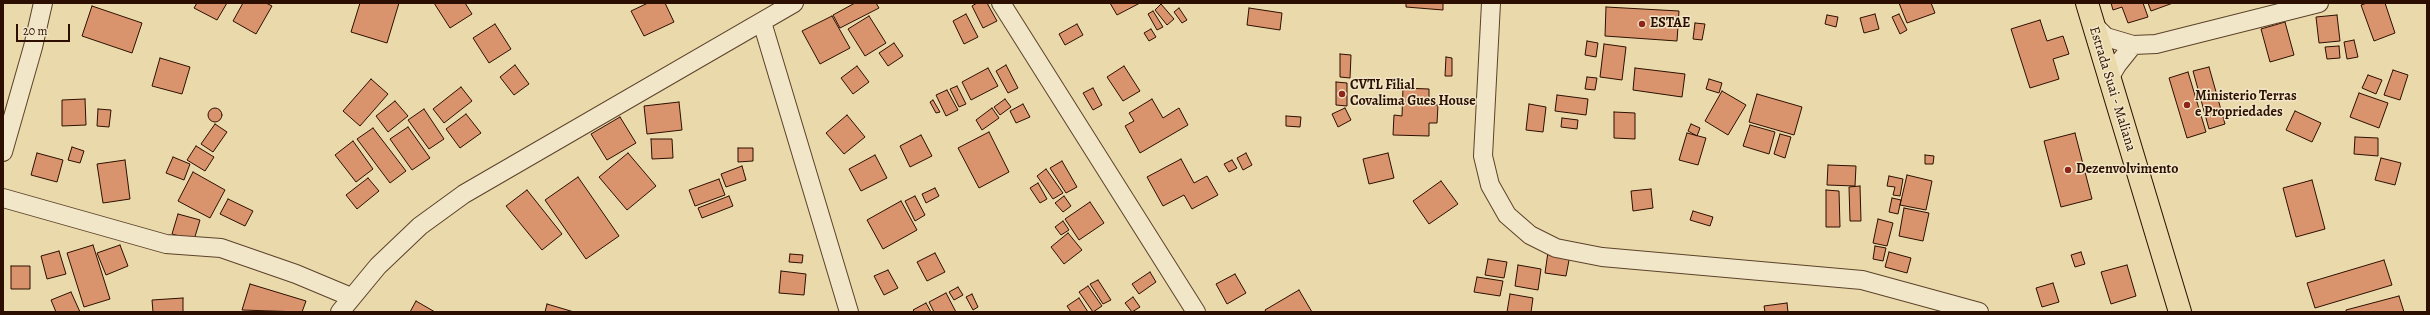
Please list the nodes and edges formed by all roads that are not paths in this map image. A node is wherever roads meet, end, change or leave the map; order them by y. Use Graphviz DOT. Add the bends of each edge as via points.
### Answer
graph roads {
  1 [pos="44,3"];
  2 [pos="794,3"];
  3 [pos="1001,3"];
  4 [pos="1491,3"];
  5 [pos="2319,3"];
  6 [pos="2090,13"];
  7 [pos="762,22"];
  8 [pos="2133,44"];
  9 [pos="2108,80"];
  10 [pos="3,152"];
  11 [pos="3,198"];
  12 [pos="351,297"];
  13 [pos="340,312"];
  14 [pos="849,312"];
  15 [pos="1196,312"];
  16 [pos="1979,312"];
  17 [pos="2180,312"];
  1 -- 10 [label="street"];
  2 -- 7 [label="street"];
  3 -- 15 [label="street"];
  4 -- 16 [label="street" via="1483,156 1490,185 1507,215 1530,235 1556,248 1602,257 1862,280"];
  5 -- 8 [label="street" via="2156,44"];
  6 -- 8 [label="street" via="2106,37"];
  6 -- 9 [label="main road, Estrada Suai - Maliana"];
  7 -- 12 [label="street" via="464,194 420,226 378,266"];
  7 -- 14 [label="street"];
  8 -- 9 [label="street"];
  9 -- 17 [label="main road, Estrada Suai - Maliana"];
  11 -- 12 [label="street" via="166,244 221,248 296,274"];
  12 -- 13 [label="street"];
}
